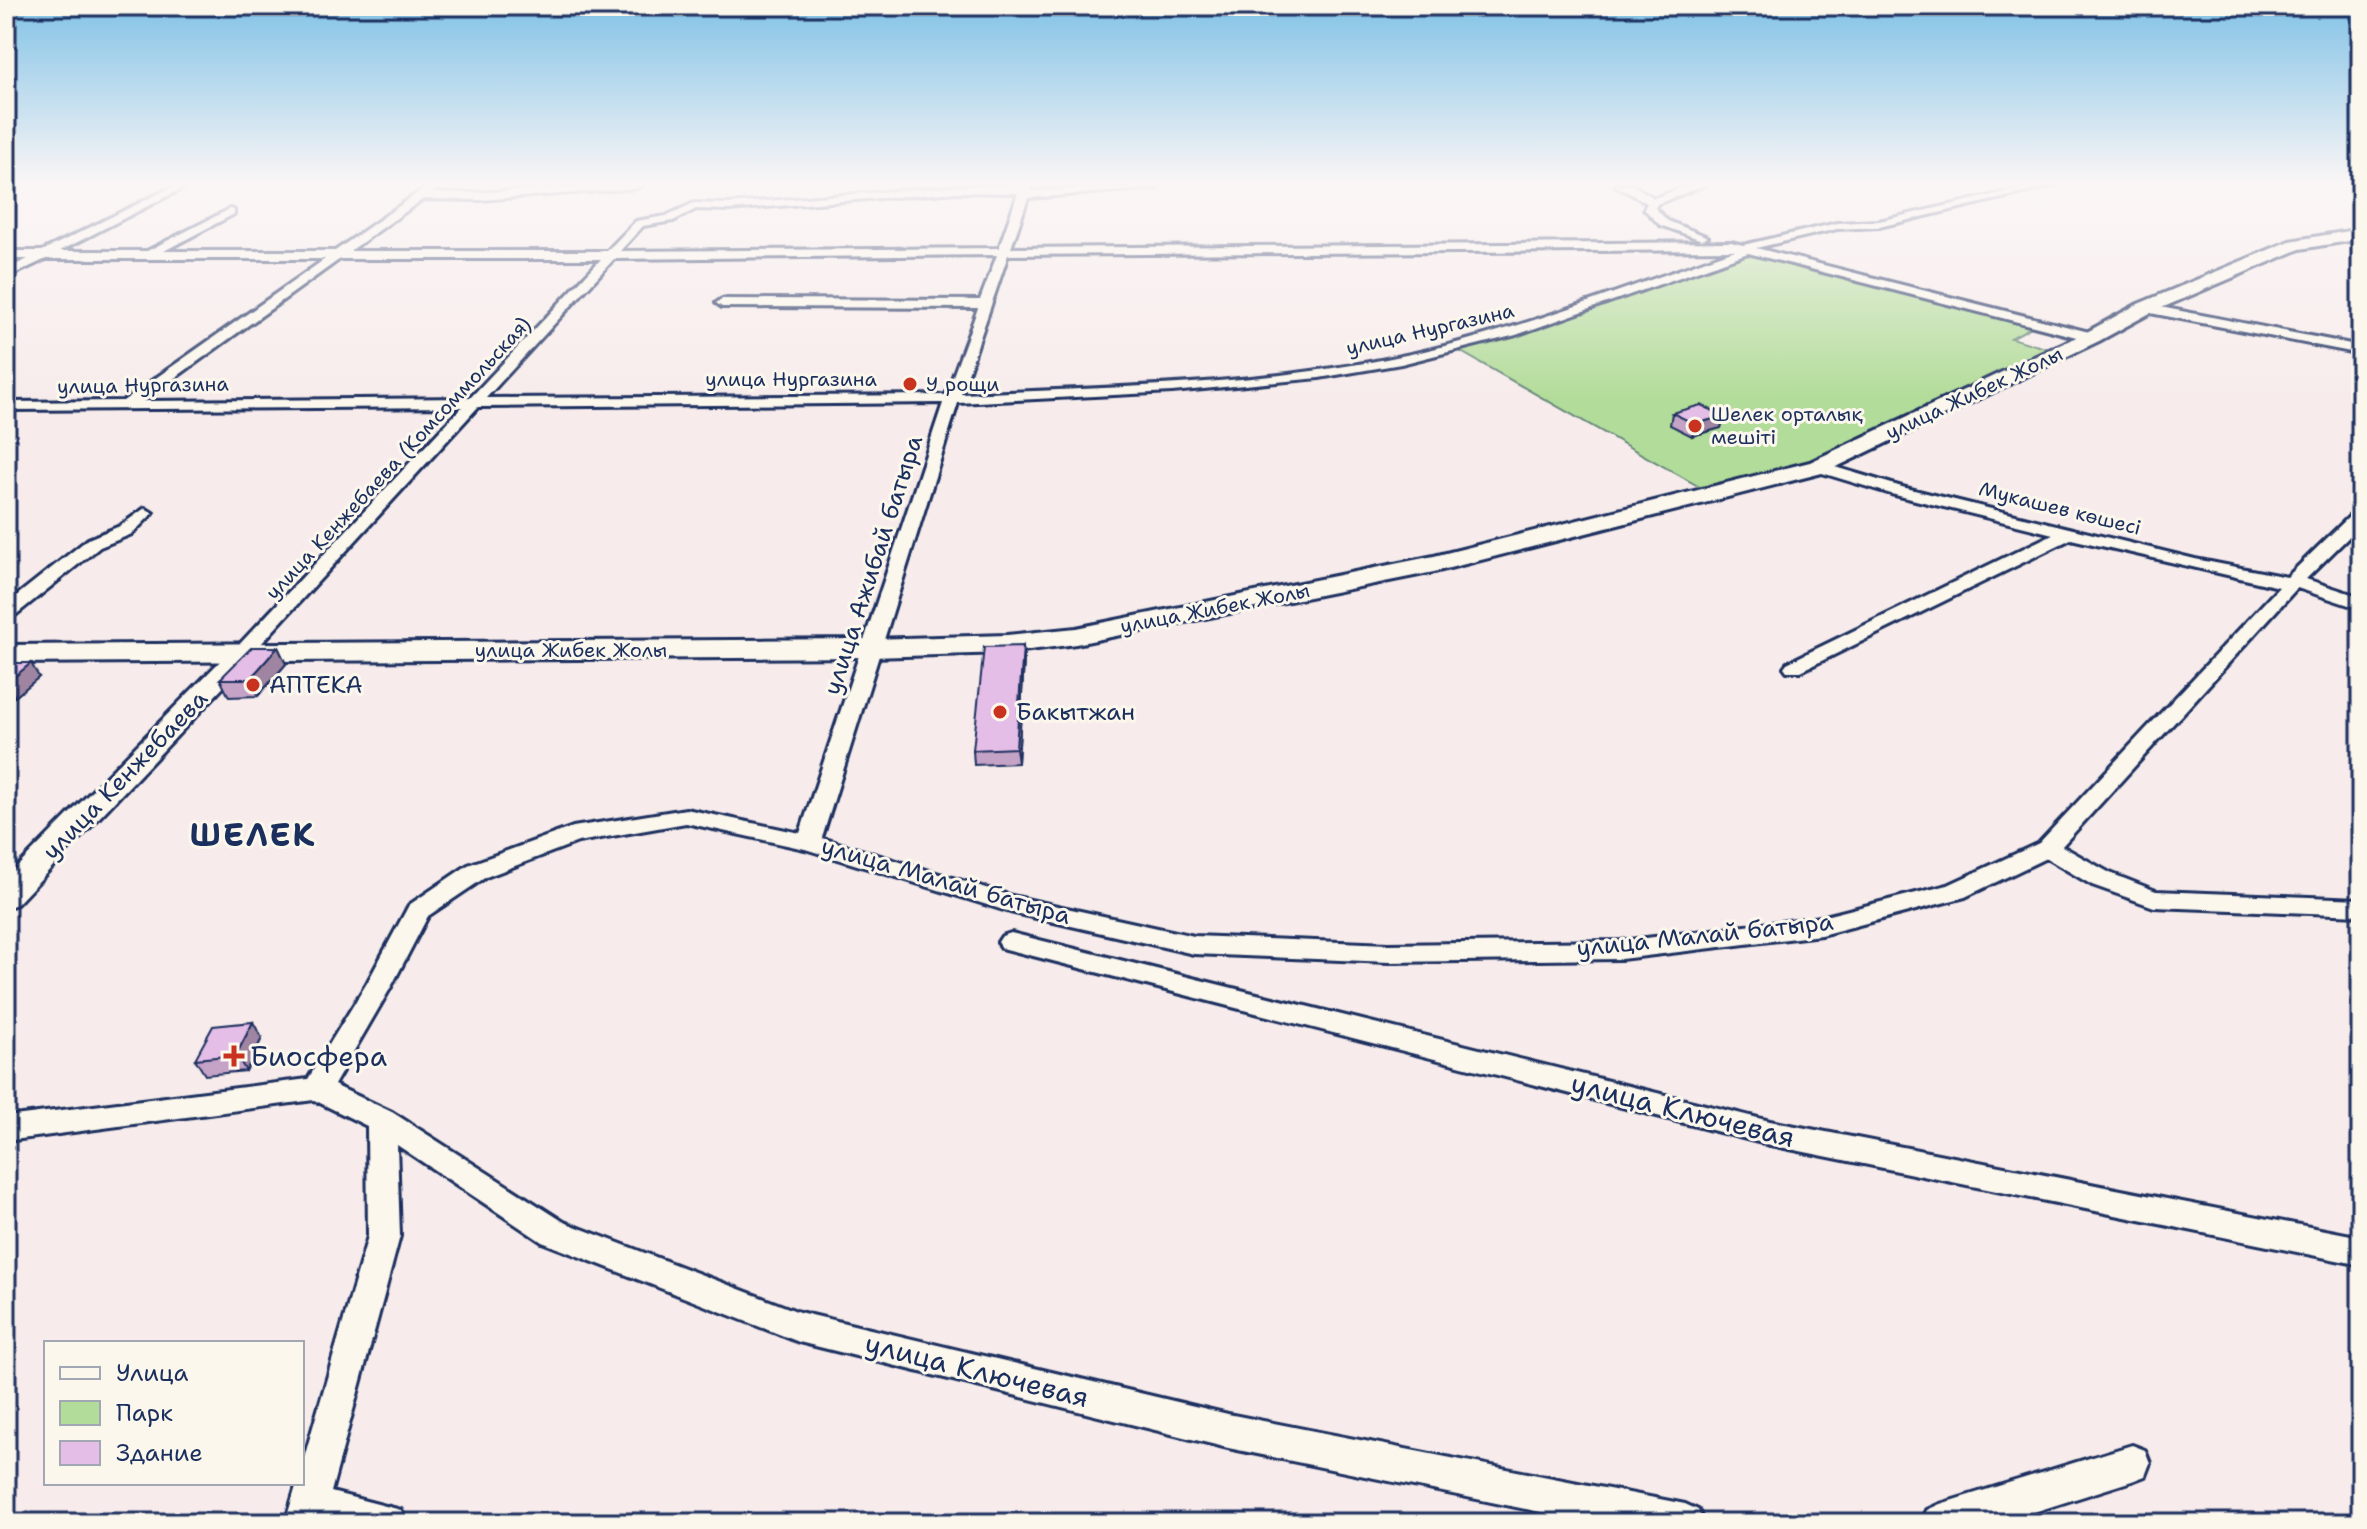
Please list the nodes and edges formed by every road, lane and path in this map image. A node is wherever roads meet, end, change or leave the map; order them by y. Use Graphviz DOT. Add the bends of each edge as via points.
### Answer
graph roads {
  1 [pos="41,256"];
  2 [pos="339,256"];
  3 [pos="613,256"];
  4 [pos="1000,256"];
  5 [pos="1715,256"];
  6 [pos="1777,256"];
  7 [pos="2269,256"];
  8 [pos="6,274"];
  9 [pos="722,303"];
  10 [pos="984,304"];
  11 [pos="2145,308"];
  12 [pos="2092,337"];
  13 [pos="2361,350"];
  14 [pos="952,399"];
  15 [pos="478,401"];
  16 [pos="127,405"];
  17 [pos="6,406"];
  18 [pos="1818,467"];
  19 [pos="145,513"];
  20 [pos="2361,515"];
  21 [pos="2071,532"];
  22 [pos="2293,583"];
  23 [pos="2361,603"];
  24 [pos="6,613"];
  25 [pos="871,648"];
  26 [pos="243,652"];
  27 [pos="6,654"];
  28 [pos="1794,667"];
  29 [pos="809,842"];
  30 [pos="2047,848"];
  31 [pos="6,897"];
  32 [pos="2361,907"];
  33 [pos="1011,942"];
  34 [pos="317,1089"];
  35 [pos="382,1120"];
  36 [pos="6,1129"];
  37 [pos="2361,1251"];
  38 [pos="2132,1463"];
  39 [pos="307,1514"];
  40 [pos="388,1523"];
  41 [pos="1685,1523"];
  42 [pos="1940,1523"];
  1 -- 8 [label="street"];
  2 -- 16 [label="street"];
  3 -- 15 [label="street, улица Кенжебаева (Комсоммольская)"];
  4 -- 10 [label="street, улица Ажибай батыра"];
  5 -- 14 [label="street, улица Нургазина" via="1511,332 1401,360 1172,388"];
  6 -- 12 [label="street"];
  7 -- 11 [label="main road, улица Жибек Жолы"];
  9 -- 10 [label="street"];
  10 -- 14 [label="street, улица Ажибай батыра"];
  11 -- 12 [label="main road, улица Жибек Жолы"];
  11 -- 13 [label="street"];
  12 -- 18 [label="main road, улица Жибек Жолы"];
  14 -- 15 [label="street, улица Нургазина"];
  14 -- 25 [label="street, улица Ажибай батыра"];
  15 -- 16 [label="street, улица Нургазина"];
  15 -- 26 [label="street, улица Кенжебаева (Комсоммольская)"];
  16 -- 17 [label="street, улица Нургазина"];
  18 -- 21 [label="street, Мукашев көшесі"];
  18 -- 25 [label="main road, улица Жибек Жолы" via="1434,564 1076,636"];
  19 -- 24 [label="street" via="126,530 94,543"];
  20 -- 22 [label="street, улица Малай батыра"];
  21 -- 22 [label="street, Мукашев көшесі"];
  21 -- 28 [label="street"];
  22 -- 23 [label="street, Мукашев көшесі"];
  22 -- 30 [label="street, улица Малай батыра"];
  25 -- 26 [label="main road, улица Жибек Жолы"];
  25 -- 29 [label="street, улица Ажибай батыра"];
  26 -- 27 [label="main road, улица Жибек Жолы"];
  26 -- 31 [label="street, улица Кенжебаева"];
  29 -- 30 [label="street, улица Малай батыра" via="1010,904 1194,945 1389,953 1621,950 1821,926 1956,891"];
  29 -- 34 [label="street, улица Малай батыра" via="686,816 573,835 477,871 418,911"];
  30 -- 32 [label="street" via="2101,879 2154,899"];
  33 -- 37 [label="street, улица Ключевая" via="1770,1133"];
  34 -- 35 [label="street, улица Ключевая"];
  34 -- 36 [label="street"];
  35 -- 39 [label="street" via="384,1236"];
  35 -- 41 [label="street, улица Ключевая" via="553,1232 799,1327 1228,1431"];
  38 -- 42 [label="street"];
  39 -- 40 [label="street"];
}
